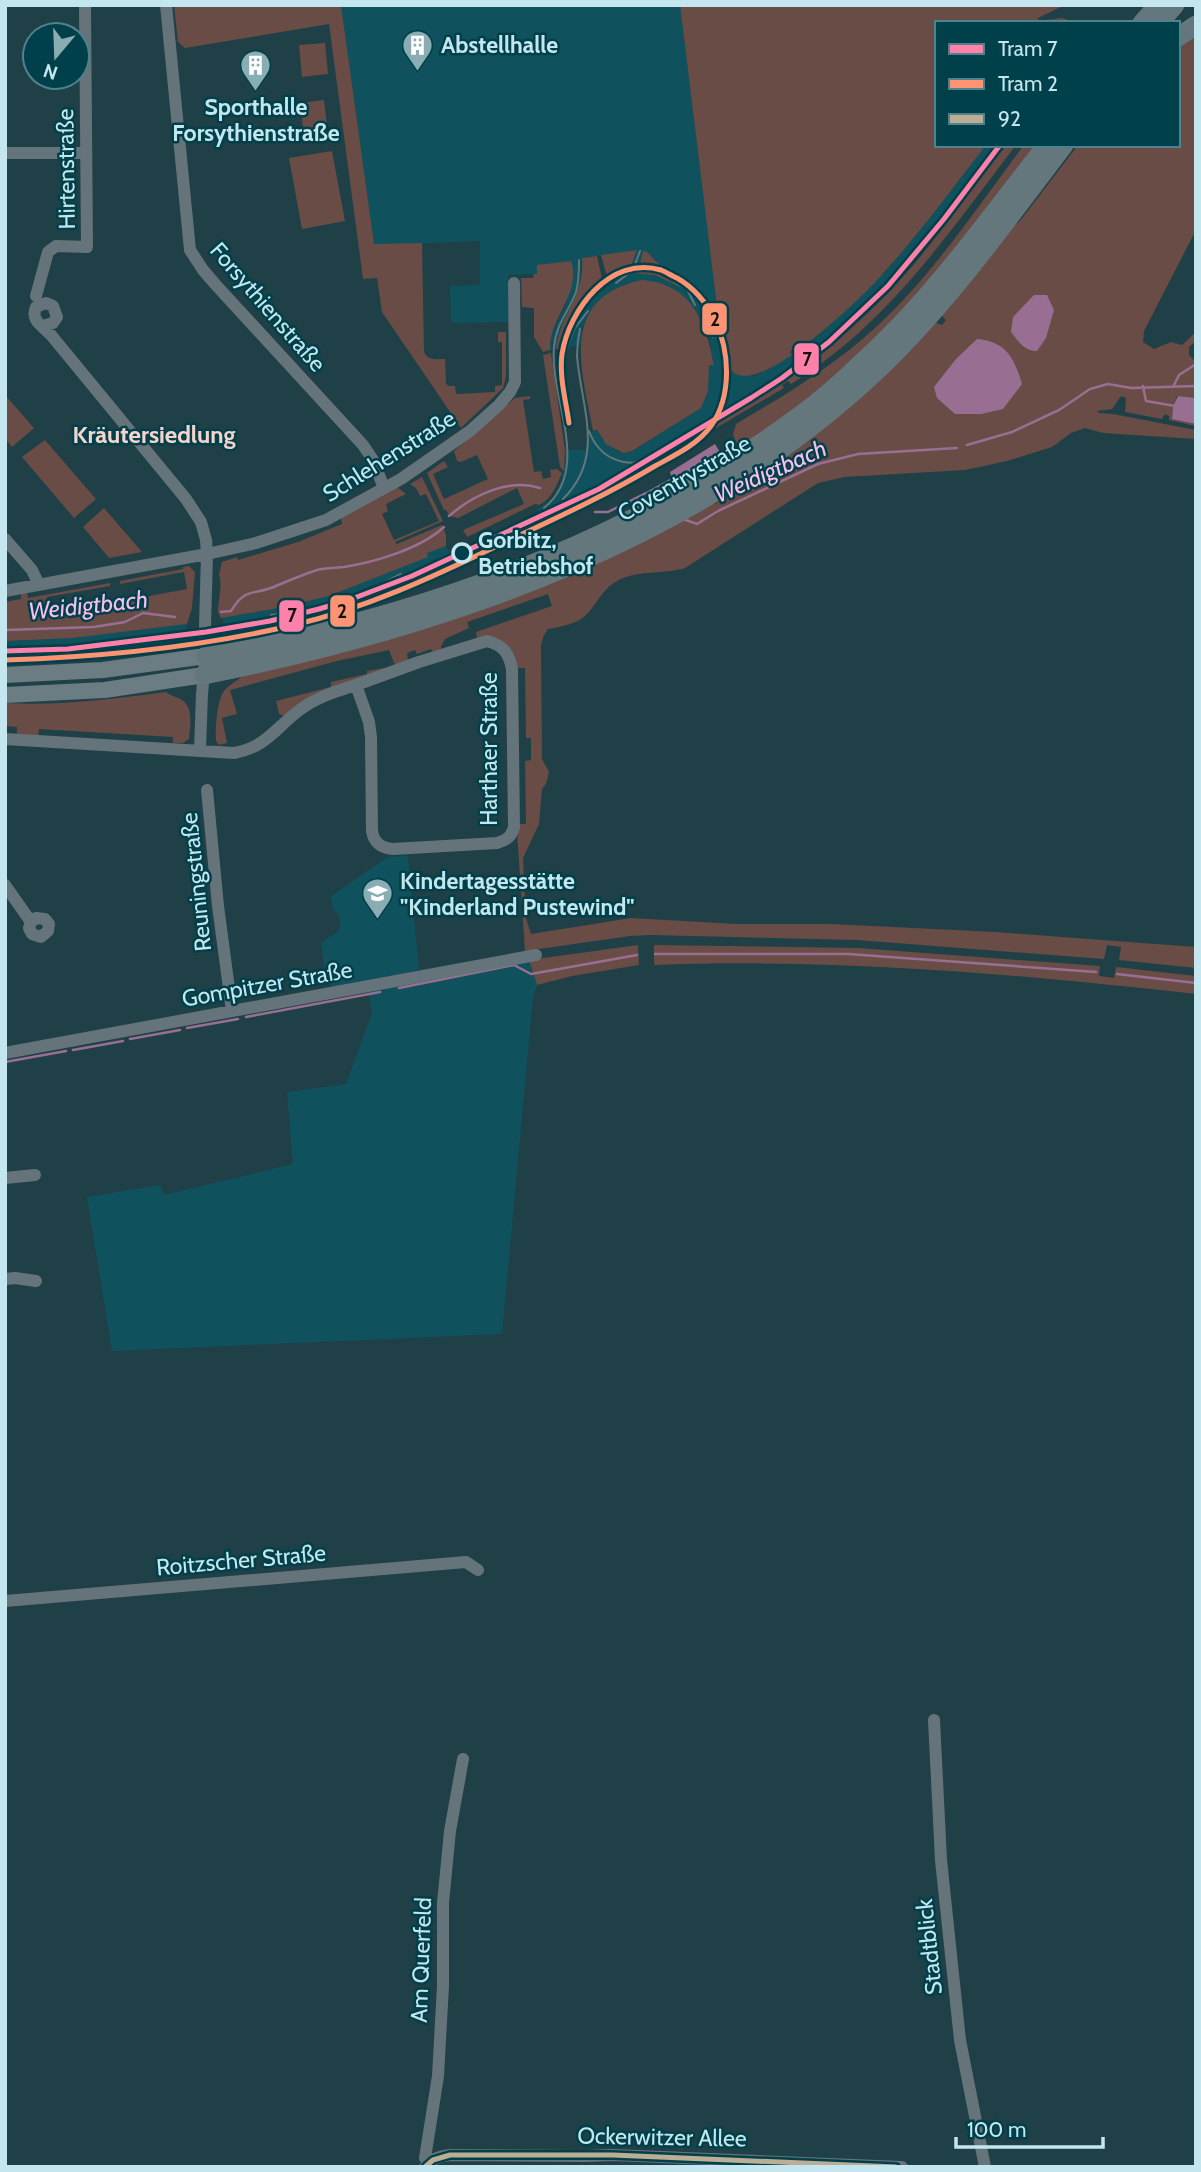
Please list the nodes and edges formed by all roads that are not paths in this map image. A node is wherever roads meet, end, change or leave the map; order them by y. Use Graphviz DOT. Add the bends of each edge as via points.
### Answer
graph roads {
  1 [pos="85,5"];
  2 [pos="166,5"];
  3 [pos="1150,5"];
  4 [pos="1158,5"];
  5 [pos="1175,5"];
  6 [pos="1142,21"];
  7 [pos="1143,21"];
  8 [pos="1162,21"];
  9 [pos="1196,25"];
  10 [pos="1180,36"];
  11 [pos="1045,147"];
  12 [pos="1062,147"];
  13 [pos="5,153"];
  14 [pos="86,153"];
  15 [pos="514,284"];
  16 [pos="36,296"];
  17 [pos="43,326"];
  18 [pos="384,488"];
  19 [pos="5,539"];
  20 [pos="207,554"];
  21 [pos="39,585"];
  22 [pos="5,591"];
  23 [pos="205,666"];
  24 [pos="5,675"];
  25 [pos="356,685"];
  26 [pos="5,695"];
  27 [pos="5,739"];
  28 [pos="201,750"];
  29 [pos="207,790"];
  30 [pos="5,885"];
  31 [pos="31,922"];
  32 [pos="536,955"];
  33 [pos="232,1012"];
  34 [pos="5,1053"];
  35 [pos="35,1175"];
  36 [pos="5,1178"];
  37 [pos="5,1279"];
  38 [pos="36,1281"];
  39 [pos="478,1570"];
  40 [pos="5,1601"];
  41 [pos="934,1720"];
  42 [pos="463,1759"];
  43 [pos="526,2161"];
  44 [pos="613,2161"];
  45 [pos="698,2162"];
  46 [pos="766,2163"];
  47 [pos="427,2164"];
  48 [pos="902,2167"];
  49 [pos="985,2167"];
  1 -- 14 [label="street, Hirtenstraße"];
  2 -- 18 [label="street, Forsythienstraße" via="190,250 215,284 363,445"];
  3 -- 6 [label="highway"];
  4 -- 7 [label="highway"];
  5 -- 8 [label="highway"];
  9 -- 10 [label="highway"];
  11 -- 23 [label="highway, Coventrystraße" via="919,304 876,350 800,416 729,465 673,499 587,541 485,582"];
  12 -- 23 [label="highway, Coventrystraße" via="931,314 893,354 751,471 617,545 438,615 297,656"];
  13 -- 14 [label="street"];
  14 -- 16 [label="street, Hirtenstraße" via="88,247 56,246 48,252"];
  15 -- 18 [label="street, Schlehenstraße" via="514,382 510,392 470,431"];
  17 -- 20 [label="street" via="186,499 201,522"];
  18 -- 20 [label="street, Schlehenstraße" via="313,525"];
  19 -- 21 [label="street"];
  20 -- 21 [label="street, Schlehenstraße"];
  20 -- 23 [label="street"];
  21 -- 22 [label="street, Schlehenstraße"];
  23 -- 24 [label="main road, Coventrystraße"];
  23 -- 26 [label="main road, Coventrystraße" via="105,690"];
  23 -- 28 [label="street"];
  25 -- 25 [label="street, Harthaer Straße" via="480,642 500,645 512,669 514,827 509,838 497,843 393,849 377,844 372,831 369,722"];
  25 -- 28 [label="street, Harthaer Straße" via="318,698 248,751"];
  27 -- 28 [label="street, Harthaer Straße"];
  29 -- 33 [label="street, Reuningstraße"];
  30 -- 31 [label="street"];
  32 -- 33 [label="street, Gompitzer Straße"];
  33 -- 34 [label="street, Gompitzer Straße"];
  35 -- 36 [label="street"];
  37 -- 38 [label="street"];
  39 -- 40 [label="street, Roitzscher Straße" via="466,1562"];
  41 -- 49 [label="street, Stadtblick" via="941,1860 960,2040"];
  42 -- 47 [label="street, Am Querfeld" via="444,1895 438,2076"];
  43 -- 44 [label="street, Ockerwitzer Allee"];
  43 -- 47 [label="street, Ockerwitzer Allee" via="450,2155"];
  44 -- 45 [label="street, Ockerwitzer Allee"];
  45 -- 46 [label="street, Ockerwitzer Allee"];
  46 -- 48 [label="street, Ockerwitzer Allee"];
}
